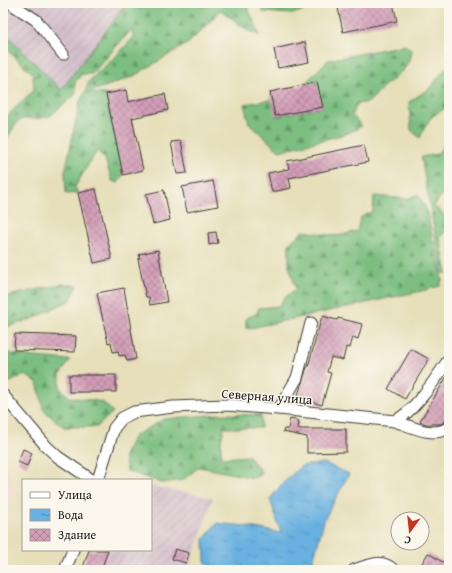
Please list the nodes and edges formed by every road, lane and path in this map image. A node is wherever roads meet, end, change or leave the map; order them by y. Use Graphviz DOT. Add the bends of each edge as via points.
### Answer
graph roads {
  1 [pos="10,3"];
  2 [pos="63,54"];
  3 [pos="311,323"];
  4 [pos="449,359"];
  5 [pos="3,395"];
  6 [pos="124,404"];
  7 [pos="279,408"];
  8 [pos="134,412"];
  9 [pos="395,421"];
  10 [pos="449,427"];
  11 [pos="91,479"];
  12 [pos="98,479"];
  13 [pos="73,551"];
  14 [pos="65,570"];
  15 [pos="354,570"];
  16 [pos="394,570"];
  1 -- 2 [label="street" via="36,20"];
  3 -- 7 [label="street" via="297,378"];
  4 -- 9 [label="street" via="436,380 404,416"];
  5 -- 11 [label="street" via="47,447"];
  6 -- 8 [label="street"];
  7 -- 8 [label="street, Северная улица" via="227,405 172,407"];
  7 -- 9 [label="street, Северная улица"];
  8 -- 12 [label="street, Северная улица" via="122,418 114,428"];
  9 -- 10 [label="street, Северная улица" via="423,431 437,432"];
  13 -- 14 [label="street"];
  15 -- 16 [label="street" via="378,562 387,564"];
}
